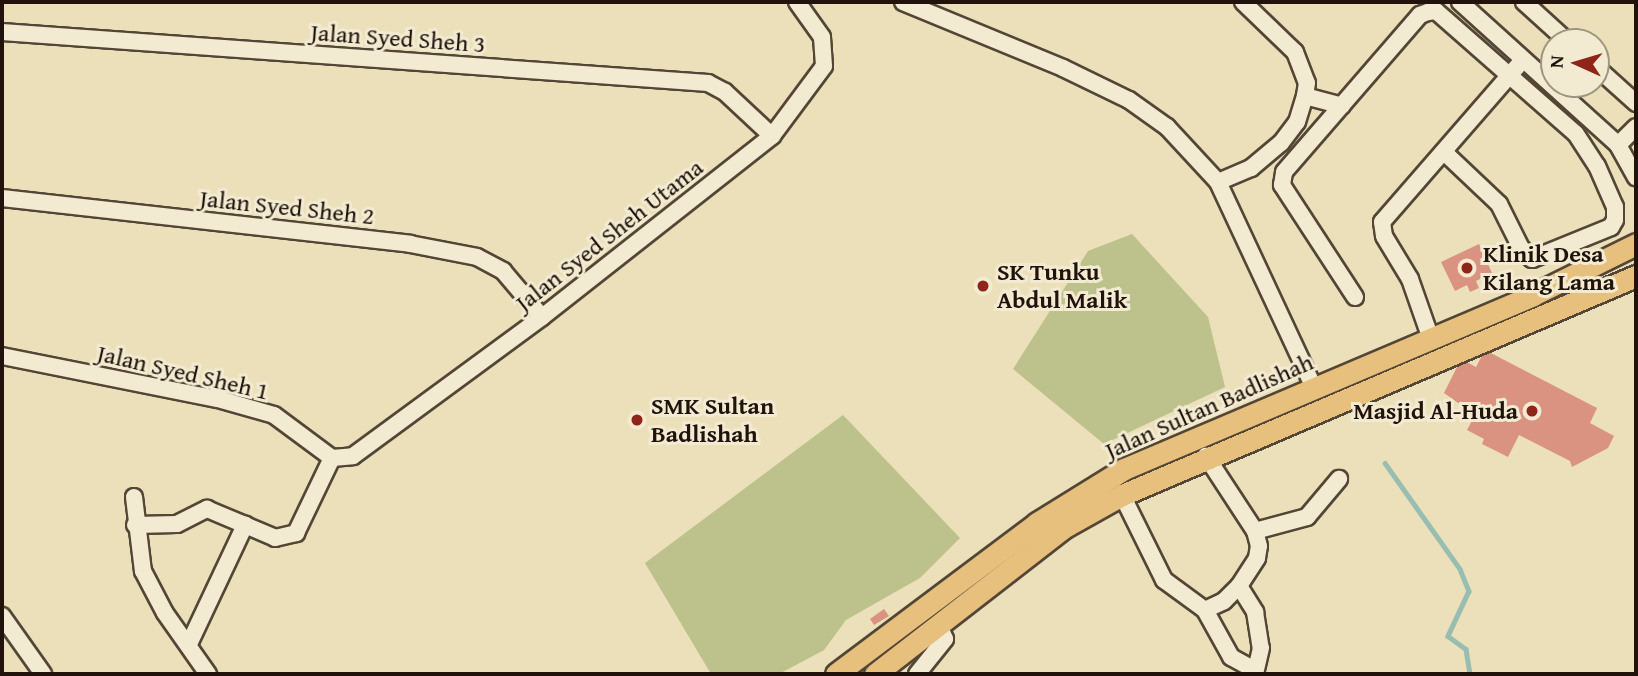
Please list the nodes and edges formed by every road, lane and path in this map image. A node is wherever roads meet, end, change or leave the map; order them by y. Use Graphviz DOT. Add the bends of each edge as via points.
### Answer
graph roads {
  1 [pos="797,2"];
  2 [pos="903,2"];
  3 [pos="1243,2"];
  4 [pos="1460,2"];
  5 [pos="1524,2"];
  6 [pos="1553,28"];
  7 [pos="2,32"];
  8 [pos="1523,60"];
  9 [pos="1510,75"];
  10 [pos="1610,80"];
  11 [pos="1306,96"];
  12 [pos="1636,103"];
  13 [pos="1342,106"];
  14 [pos="1636,127"];
  15 [pos="772,136"];
  16 [pos="1618,145"];
  17 [pos="1444,152"];
  18 [pos="1636,177"];
  19 [pos="1218,182"];
  20 [pos="2,198"];
  21 [pos="1636,244"];
  22 [pos="1636,276"];
  23 [pos="1355,297"];
  24 [pos="542,317"];
  25 [pos="1431,339"];
  26 [pos="2,356"];
  27 [pos="1314,388"];
  28 [pos="1206,456"];
  29 [pos="337,458"];
  30 [pos="1339,479"];
  31 [pos="1122,495"];
  32 [pos="135,497"];
  33 [pos="244,525"];
  34 [pos="135,526"];
  35 [pos="1255,531"];
  36 [pos="1239,586"];
  37 [pos="1205,610"];
  38 [pos="2,616"];
  39 [pos="940,628"];
  40 [pos="189,644"];
  41 [pos="1254,672"];
  42 [pos="43,674"];
  43 [pos="208,674"];
  44 [pos="836,674"];
  45 [pos="876,674"];
  46 [pos="917,674"];
  1 -- 15 [label="street, Jalan Syed Sheh Utama" via="822,37 824,66"];
  2 -- 19 [label="street" via="1129,100 1167,127"];
  3 -- 11 [label="street" via="1295,52 1307,83"];
  4 -- 8 [label="street"];
  5 -- 6 [label="street"];
  7 -- 15 [label="street, Jalan Syed Sheh 3" via="708,83 725,92"];
  8 -- 9 [label="street"];
  8 -- 16 [label="street"];
  9 -- 13 [label="street" via="1436,11 1428,12 1420,15"];
  9 -- 17 [label="street"];
  9 -- 17 [label="street" via="1576,134 1615,207 1611,227 1532,259 1521,248 1499,204"];
  10 -- 12 [label="street"];
  11 -- 13 [label="street"];
  11 -- 19 [label="street" via="1297,122 1281,143 1251,168"];
  13 -- 23 [label="street" via="1284,172 1282,185"];
  14 -- 16 [label="street"];
  15 -- 24 [label="street, Jalan Syed Sheh Utama"];
  16 -- 18 [label="street"];
  17 -- 25 [label="street" via="1382,222 1410,279"];
  19 -- 27 [label="street"];
  20 -- 24 [label="street, Jalan Syed Sheh 2" via="410,244 477,257 503,271"];
  21 -- 25 [label="main road, Jalan Sultan Badlishah"];
  22 -- 28 [label="main road, Jalan Sultan Badlishah"];
  24 -- 29 [label="street, Jalan Syed Sheh Utama" via="353,456"];
  25 -- 27 [label="main road, Jalan Sultan Badlishah"];
  26 -- 29 [label="street, Jalan Syed Sheh 1" via="218,399 274,415"];
  27 -- 44 [label="main road, Jalan Sultan Badlishah" via="1185,440 1077,496"];
  28 -- 31 [label="main road, Jalan Sultan Badlishah"];
  28 -- 35 [label="street"];
  29 -- 33 [label="street" via="296,533 275,538"];
  30 -- 35 [label="street" via="1307,517"];
  31 -- 37 [label="street" via="1164,580"];
  31 -- 39 [label="main road, Jalan Sultan Badlishah" via="1063,528"];
  32 -- 34 [label="street"];
  33 -- 34 [label="street" via="206,509 177,524"];
  33 -- 40 [label="street"];
  34 -- 40 [label="street" via="143,571 165,613"];
  35 -- 36 [label="street" via="1257,558"];
  36 -- 37 [label="street" via="1224,601"];
  36 -- 41 [label="street" via="1255,612 1261,648"];
  37 -- 41 [label="street" via="1231,657"];
  38 -- 42 [label="street"];
  39 -- 45 [label="main road, Jalan Sultan Badlishah"];
  39 -- 46 [label="street" via="945,639"];
  40 -- 43 [label="street"];
}
